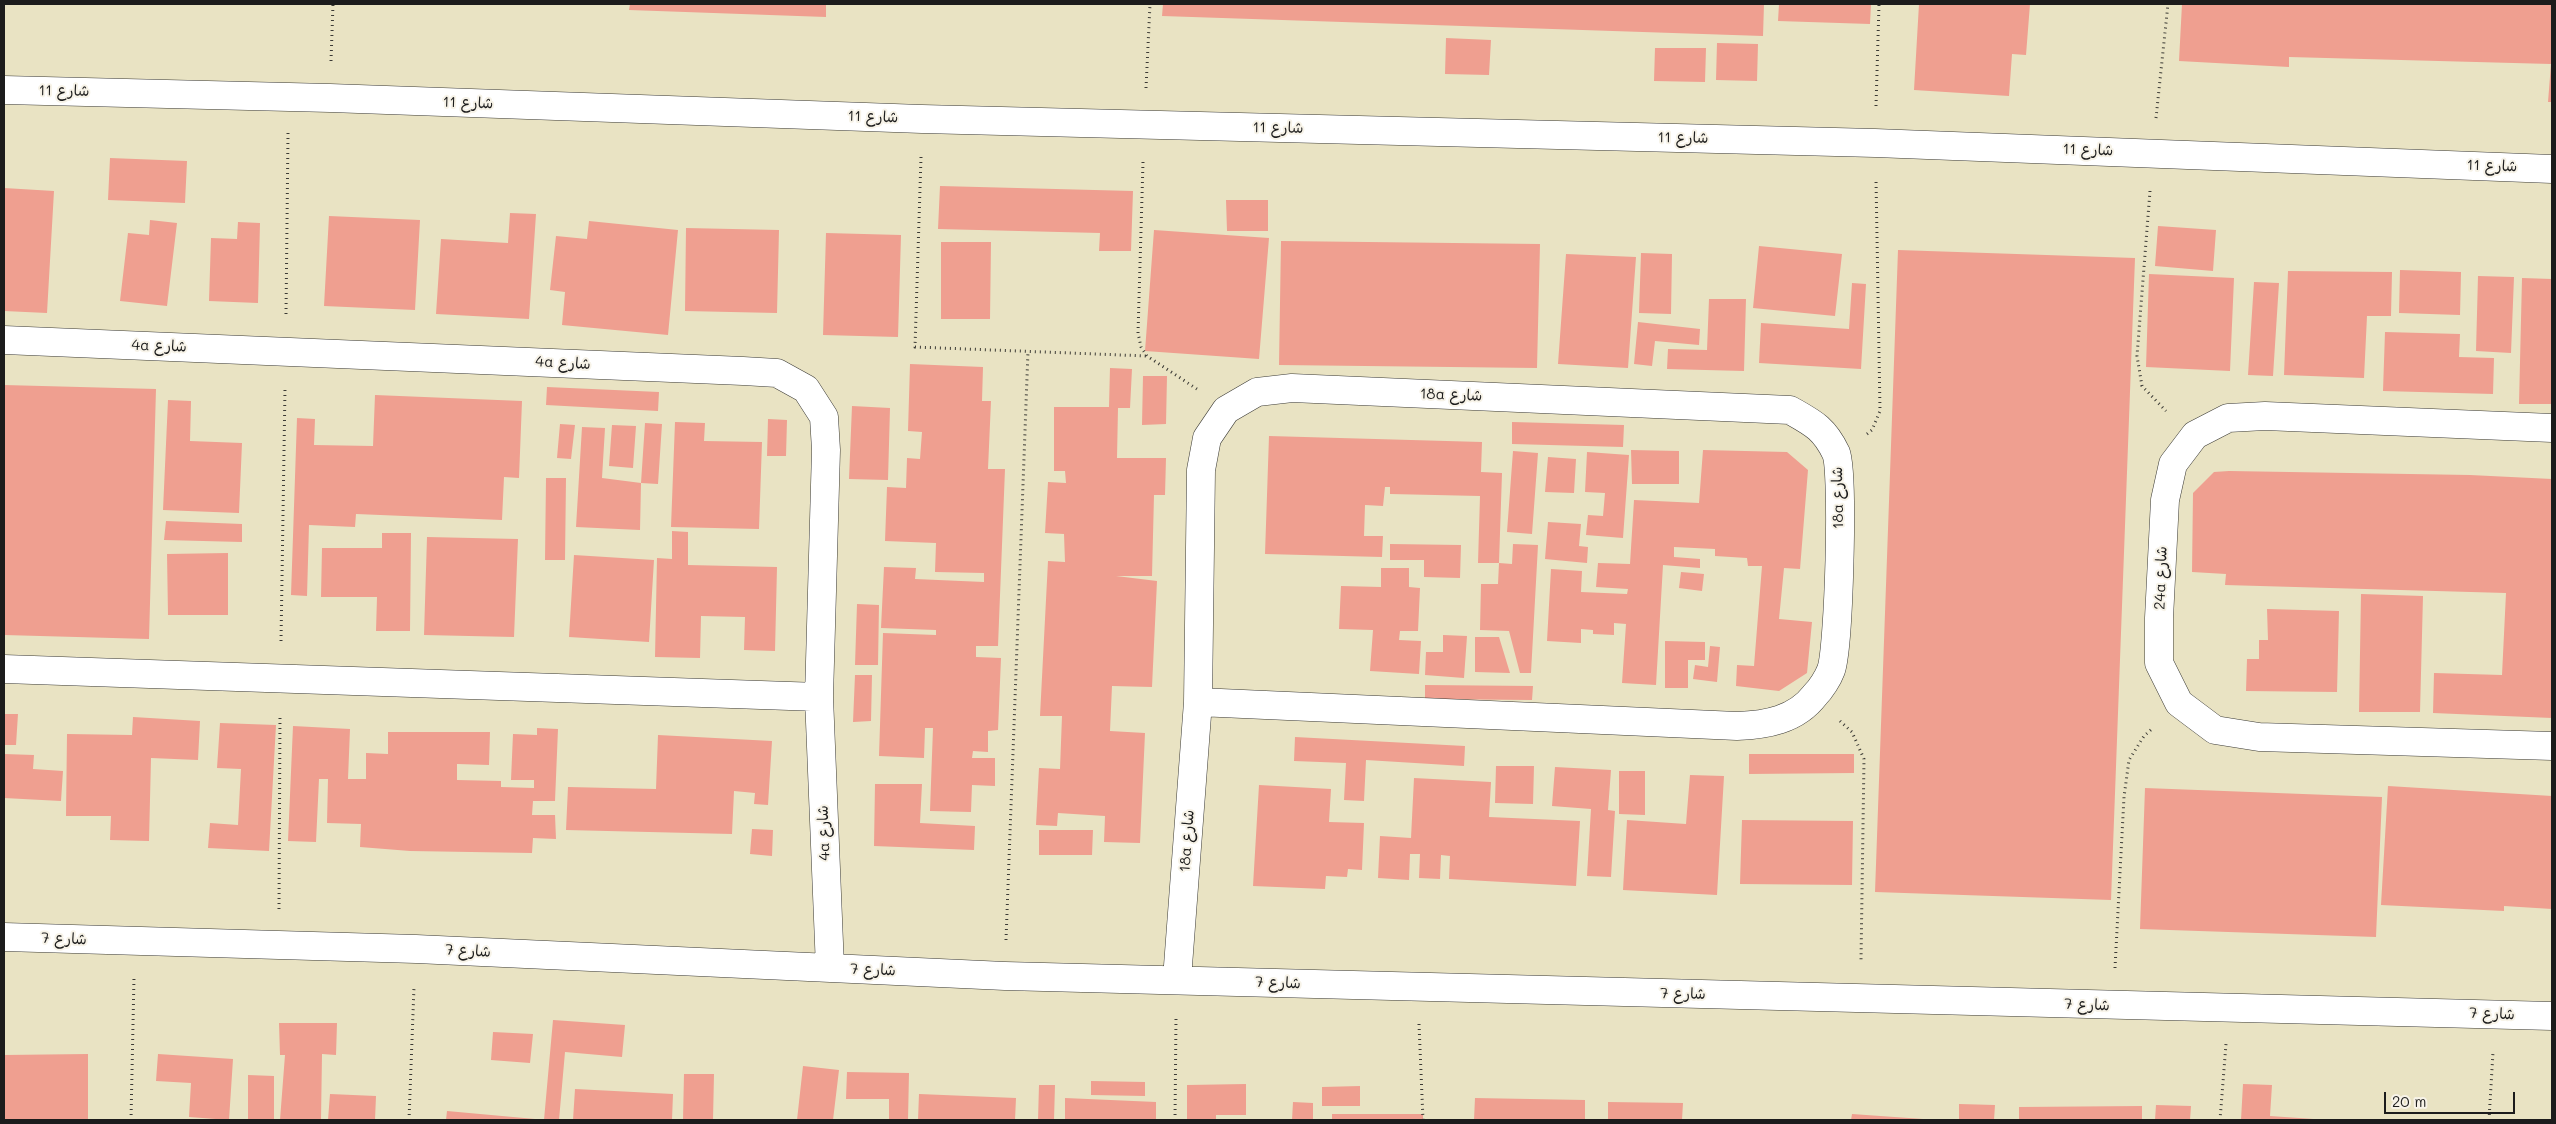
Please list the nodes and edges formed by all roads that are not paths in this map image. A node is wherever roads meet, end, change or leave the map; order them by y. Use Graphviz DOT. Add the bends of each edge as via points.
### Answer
graph roads {
  1 [pos="4,90"];
  2 [pos="2552,169"];
  3 [pos="4,340"];
  4 [pos="2552,428"];
  5 [pos="4,669"];
  6 [pos="819,697"];
  7 [pos="1198,702"];
  8 [pos="2552,746"];
  9 [pos="4,937"];
  10 [pos="830,968"];
  11 [pos="1177,978"];
  12 [pos="2552,1016"];
  1 -- 2 [label="street, شارع 11" via="922,119 1875,143"];
  3 -- 6 [label="street, 4a شارع" via="777,373 806,389 824,417 826,450"];
  4 -- 8 [label="street, 24a شارع" via="2265,416 2228,418 2196,435 2173,464 2164,500 2159,664 2179,704 2214,730 2259,737"];
  5 -- 6 [label="street"];
  6 -- 10 [label="street, 4a شارع"];
  7 -- 7 [label="street, 18a شارع" via="1201,470 1206,438 1226,410 1257,392 1292,388 1774,408 1790,410 1819,426 1836,455 1840,484 1837,640 1831,670 1815,696 1793,715 1766,725 1737,726"];
  7 -- 11 [label="street, 18a شارع"];
  9 -- 10 [label="street, شارع 7" via="416,949"];
  10 -- 11 [label="street, شارع 7" via="1004,976"];
  11 -- 12 [label="street, شارع 7" via="1418,988"];
}
